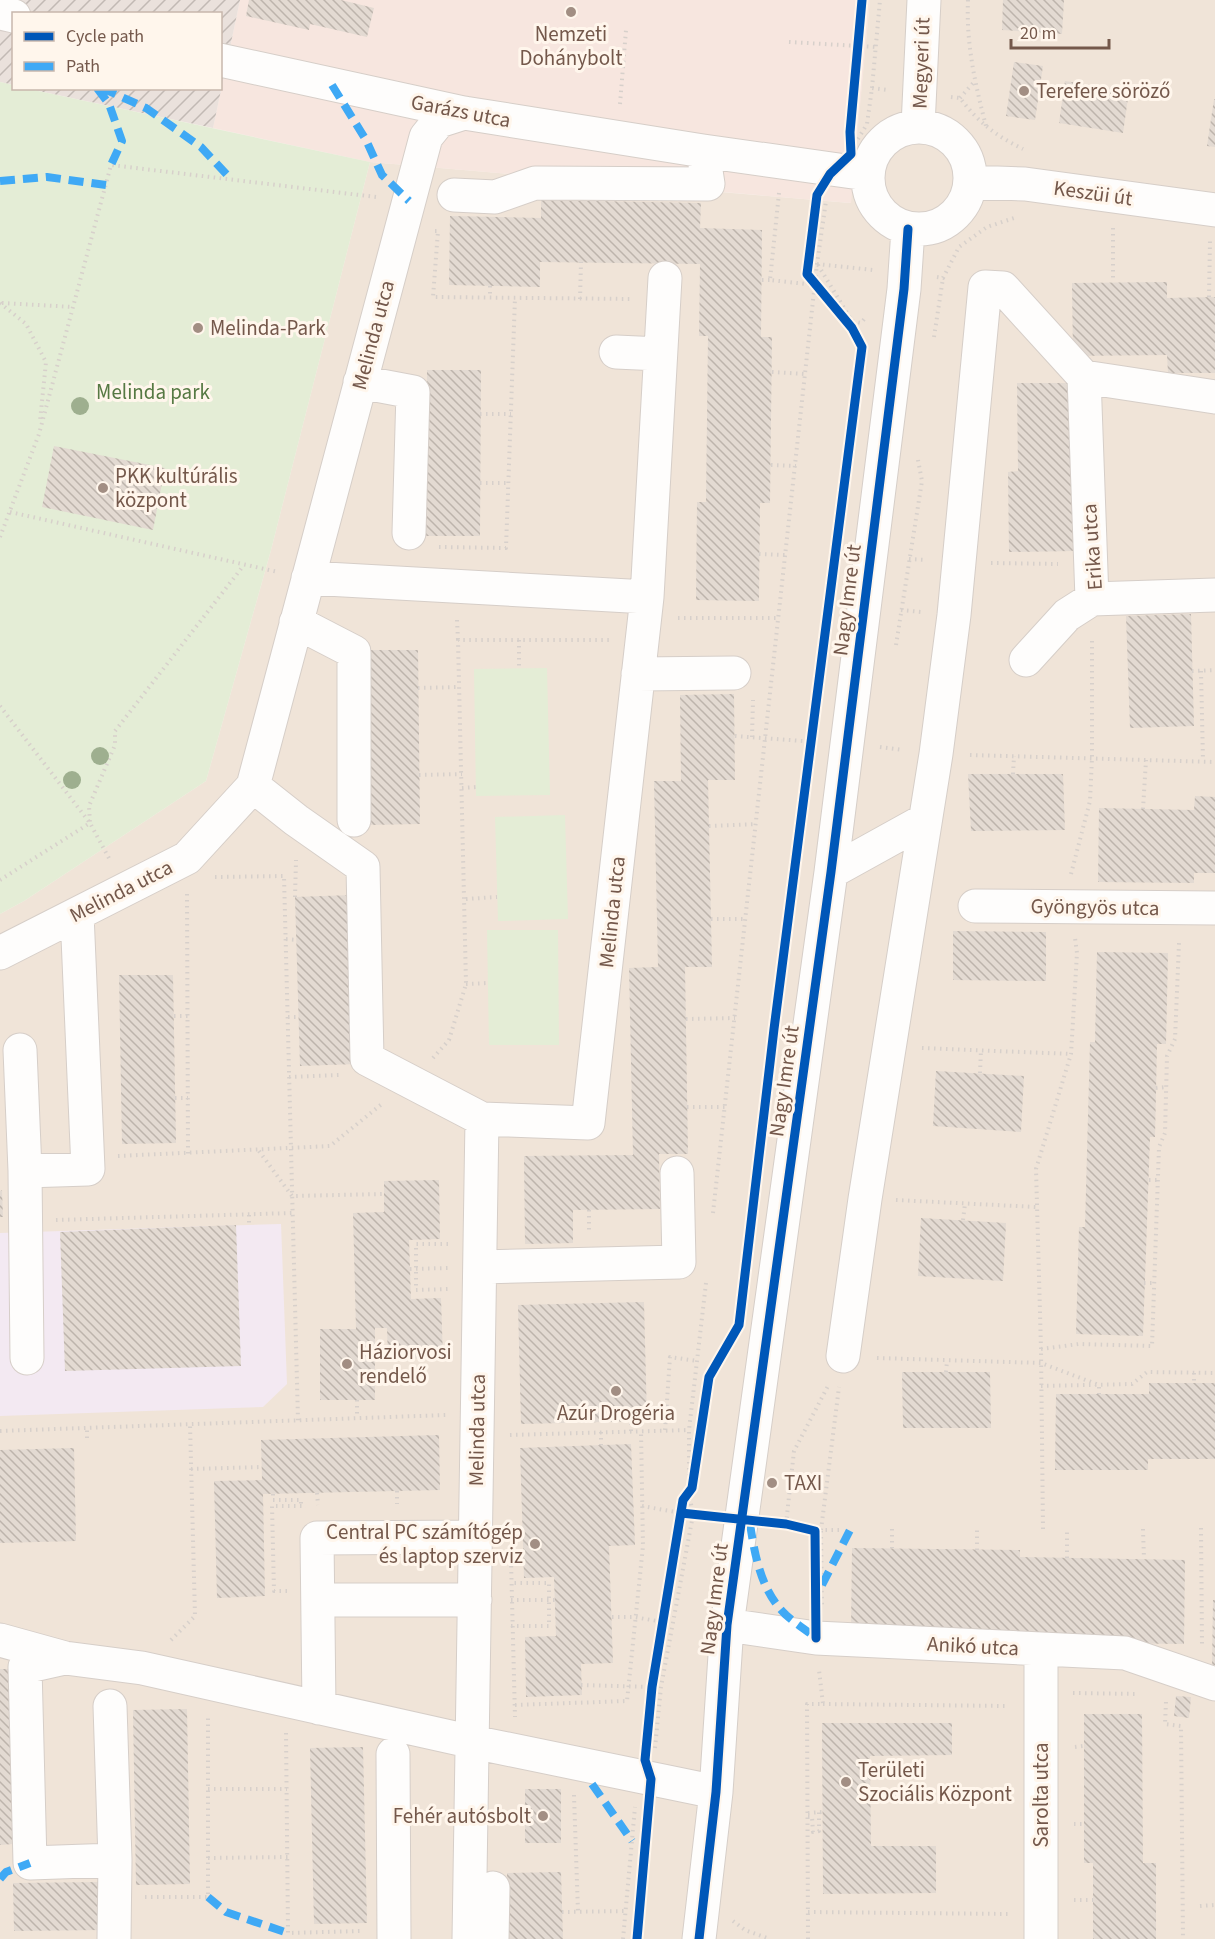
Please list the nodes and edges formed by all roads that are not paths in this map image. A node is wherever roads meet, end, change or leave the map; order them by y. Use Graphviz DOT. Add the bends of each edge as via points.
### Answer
graph roads {
  1 [pos="924,0"];
  2 [pos="222,60"];
  3 [pos="464,113"];
  4 [pos="918,126"];
  5 [pos="703,151"];
  6 [pos="842,168"];
  7 [pos="970,182"];
  8 [pos="454,195"];
  9 [pos="1213,225"];
  10 [pos="908,229"];
  11 [pos="664,289"];
  12 [pos="616,352"];
  13 [pos="660,354"];
  14 [pos="1084,376"];
  15 [pos="360,382"];
  16 [pos="1215,397"];
  17 [pos="422,540"];
  18 [pos="308,578"];
  19 [pos="1215,595"];
  20 [pos="1092,599"];
  21 [pos="645,618"];
  22 [pos="297,622"];
  23 [pos="1026,660"];
  24 [pos="734,673"];
  25 [pos="639,674"];
  26 [pos="253,786"];
  27 [pos="354,820"];
  28 [pos="925,820"];
  29 [pos="831,872"];
  30 [pos="975,906"];
  31 [pos="1215,908"];
  32 [pos="77,914"];
  33 [pos="0,953"];
  34 [pos="20,1050"];
  35 [pos="482,1119"];
  36 [pos="25,1171"];
  37 [pos="677,1173"];
  38 [pos="479,1266"];
  39 [pos="843,1356"];
  40 [pos="27,1358"];
  41 [pos="476,1537"];
  42 [pos="318,1600"];
  43 [pos="475,1600"];
  44 [pos="727,1625"];
  45 [pos="0,1640"];
  46 [pos="1041,1650"];
  47 [pos="65,1658"];
  48 [pos="1206,1681"];
  49 [pos="110,1706"];
  50 [pos="319,1708"];
  51 [pos="473,1742"];
  52 [pos="393,1754"];
  53 [pos="716,1792"];
  54 [pos="116,1860"];
  55 [pos="471,1872"];
  56 [pos="394,1935"];
  57 [pos="114,1939"];
  58 [pos="469,1939"];
  59 [pos="492,1939"];
  60 [pos="699,1939"];
  61 [pos="1041,1939"];
  1 -- 4 [label="street, Megyeri út"];
  2 -- 3 [label="street, Garázs utca"];
  3 -- 5 [label="street, Garázs utca"];
  3 -- 15 [label="street, Melinda utca" via="439,121 426,137"];
  4 -- 6 [label="street, Megyeri út" via="888,136 871,160"];
  4 -- 7 [label="street, Megyeri út" via="938,131 955,142 964,153"];
  5 -- 6 [label="street"];
  5 -- 8 [label="street" via="708,184 535,183 495,197"];
  6 -- 10 [label="street" via="868,189 882,214"];
  7 -- 9 [label="street, Keszüi út" via="1025,184"];
  7 -- 10 [label="street" via="960,209 950,219 930,228"];
  10 -- 29 [label="street, Nagy Imre út"];
  11 -- 13 [label="street, Melinda utca"];
  12 -- 13 [label="street"];
  13 -- 21 [label="street, Melinda utca"];
  14 -- 16 [label="street"];
  14 -- 20 [label="street, Erika utca"];
  14 -- 28 [label="street" via="1002,288 985,287 959,562"];
  15 -- 17 [label="street" via="413,392"];
  15 -- 18 [label="street, Melinda utca"];
  18 -- 21 [label="street"];
  18 -- 22 [label="street, Melinda utca"];
  19 -- 20 [label="street, Erika utca"];
  20 -- 23 [label="street" via="1067,615"];
  21 -- 25 [label="street, Melinda utca"];
  22 -- 26 [label="street, Melinda utca"];
  22 -- 27 [label="street" via="354,652"];
  24 -- 25 [label="street"];
  25 -- 35 [label="street, Melinda utca" via="588,1123"];
  26 -- 32 [label="street, Melinda utca" via="187,868 125,888"];
  26 -- 35 [label="street, Melinda utca" via="363,867 367,1059"];
  28 -- 29 [label="street"];
  28 -- 39 [label="street"];
  29 -- 44 [label="street, Nagy Imre út"];
  30 -- 31 [label="street, Gyöngyös utca"];
  32 -- 33 [label="street, Melinda utca"];
  32 -- 36 [label="street" via="88,1169"];
  34 -- 36 [label="street"];
  35 -- 38 [label="street, Melinda utca"];
  36 -- 40 [label="street"];
  37 -- 38 [label="street" via="679,1262"];
  38 -- 41 [label="street, Melinda utca"];
  41 -- 42 [label="street" via="318,1538"];
  41 -- 43 [label="street, Melinda utca"];
  42 -- 43 [label="street"];
  42 -- 50 [label="street"];
  43 -- 51 [label="street, Melinda utca"];
  44 -- 46 [label="street, Anikó utca" via="819,1638"];
  44 -- 53 [label="street, Nagy Imre út"];
  45 -- 47 [label="street"];
  46 -- 48 [label="street, Anikó utca" via="1125,1653"];
  46 -- 61 [label="street, Sarolta utca"];
  47 -- 50 [label="street" via="142,1668"];
  47 -- 54 [label="street" via="25,1667 30,1863"];
  49 -- 54 [label="street"];
  50 -- 51 [label="street"];
  51 -- 53 [label="street"];
  51 -- 55 [label="street, Melinda utca"];
  52 -- 56 [label="street"];
  53 -- 60 [label="street, Nagy Imre út"];
  54 -- 57 [label="street"];
  55 -- 58 [label="street, Melinda utca"];
  55 -- 59 [label="street" via="493,1885"];
}
